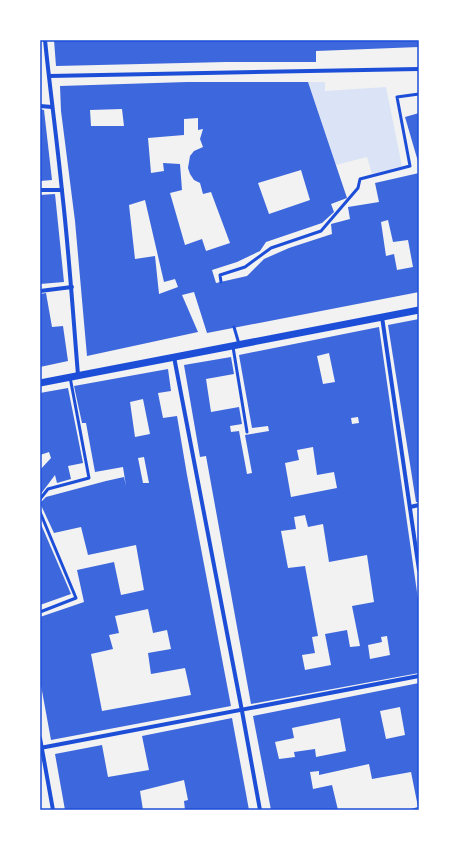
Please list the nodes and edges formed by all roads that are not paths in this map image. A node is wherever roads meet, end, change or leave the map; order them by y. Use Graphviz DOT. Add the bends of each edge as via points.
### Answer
graph roads {
  1 [pos="45,40"];
  2 [pos="419,69"];
  3 [pos="49,76"];
  4 [pos="419,94"];
  5 [pos="40,106"];
  6 [pos="52,107"];
  7 [pos="40,190"];
  8 [pos="62,190"];
  9 [pos="221,282"];
  10 [pos="72,287"];
  11 [pos="40,291"];
  12 [pos="419,310"];
  13 [pos="382,316"];
  14 [pos="234,327"];
  15 [pos="236,344"];
  16 [pos="174,356"];
  17 [pos="78,375"];
  18 [pos="70,377"];
  19 [pos="40,383"];
  20 [pos="247,432"];
  21 [pos="40,499"];
  22 [pos="419,505"];
  23 [pos="410,507"];
  24 [pos="40,512"];
  25 [pos="419,570"];
  26 [pos="40,612"];
  27 [pos="419,676"];
  28 [pos="242,711"];
  29 [pos="40,738"];
  30 [pos="41,748"];
  31 [pos="53,810"];
  32 [pos="260,810"];
  1 -- 3 [label="street"];
  2 -- 3 [label="street"];
  3 -- 6 [label="street"];
  4 -- 9 [label="lane" via="397,97 410,166 360,179 358,188 321,231 271,248 245,267 220,275"];
  5 -- 6 [label="street"];
  6 -- 8 [label="street"];
  7 -- 8 [label="street"];
  8 -- 10 [label="street"];
  10 -- 11 [label="street"];
  10 -- 17 [label="street"];
  12 -- 13 [label="street"];
  13 -- 15 [label="street"];
  13 -- 23 [label="street"];
  14 -- 15 [label="lane"];
  15 -- 16 [label="street"];
  15 -- 20 [label="lane"];
  16 -- 17 [label="street"];
  16 -- 28 [label="street"];
  17 -- 18 [label="street"];
  18 -- 19 [label="street"];
  18 -- 21 [label="lane" via="89,478 48,489"];
  22 -- 23 [label="street"];
  23 -- 25 [label="street"];
  24 -- 26 [label="lane" via="76,598"];
  27 -- 28 [label="street"];
  28 -- 30 [label="street"];
  28 -- 32 [label="street"];
  29 -- 30 [label="street"];
  30 -- 31 [label="street"];
}
